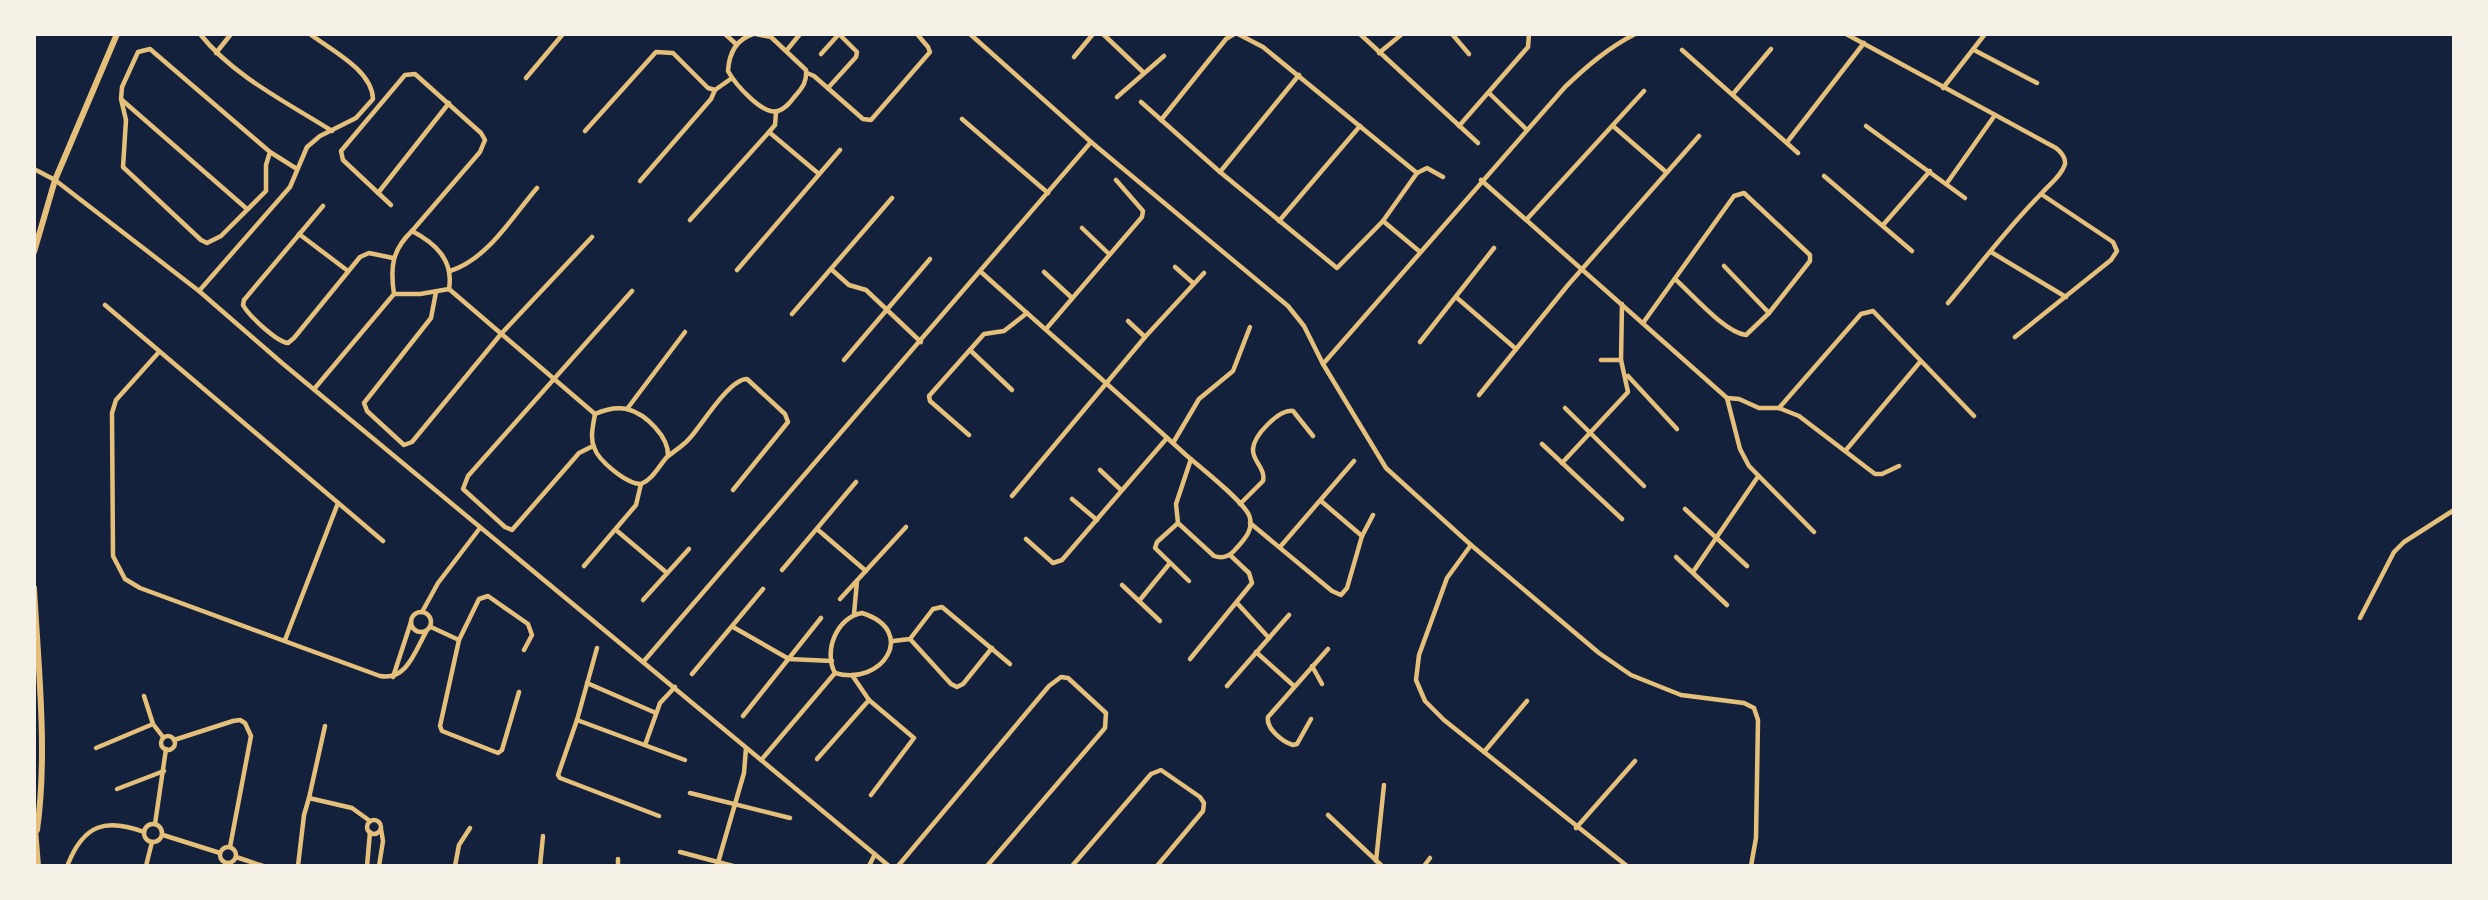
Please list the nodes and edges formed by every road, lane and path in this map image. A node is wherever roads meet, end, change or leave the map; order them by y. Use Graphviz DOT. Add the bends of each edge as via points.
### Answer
graph roads {
  1 [pos="117,34"];
  2 [pos="200,34"];
  3 [pos="231,34"];
  4 [pos="310,34"];
  5 [pos="563,34"];
  6 [pos="725,34"];
  7 [pos="754,34"];
  8 [pos="800,34"];
  9 [pos="917,34"];
  10 [pos="970,34"];
  11 [pos="1093,34"];
  12 [pos="1103,34"];
  13 [pos="1236,34"];
  14 [pos="1360,34"];
  15 [pos="1402,34"];
  16 [pos="1452,34"];
  17 [pos="1529,34"];
  18 [pos="1635,34"];
  19 [pos="1846,34"];
  20 [pos="1985,34"];
  21 [pos="1864,43"];
  22 [pos="736,44"];
  23 [pos="1771,49"];
  24 [pos="787,50"];
  25 [pos="1682,50"];
  26 [pos="1974,50"];
  27 [pos="216,53"];
  28 [pos="1379,53"];
  29 [pos="822,54"];
  30 [pos="1469,54"];
  31 [pos="1164,56"];
  32 [pos="1074,57"];
  33 [pos="807,73"];
  34 [pos="1144,73"];
  35 [pos="1299,75"];
  36 [pos="526,78"];
  37 [pos="732,78"];
  38 [pos="2037,83"];
  39 [pos="828,88"];
  40 [pos="1943,88"];
  41 [pos="715,90"];
  42 [pos="1644,91"];
  43 [pos="1489,93"];
  44 [pos="1733,94"];
  45 [pos="1117,97"];
  46 [pos="121,99"];
  47 [pos="1140,102"];
  48 [pos="450,104"];
  49 [pos="776,112"];
  50 [pos="1995,114"];
  51 [pos="962,119"];
  52 [pos="1161,120"];
  53 [pos="1360,126"];
  54 [pos="1459,126"];
  55 [pos="1613,126"];
  56 [pos="1866,126"];
  57 [pos="1526,129"];
  58 [pos="332,131"];
  59 [pos="585,131"];
  60 [pos="770,132"];
  61 [pos="1699,136"];
  62 [pos="1788,141"];
  63 [pos="1091,142"];
  64 [pos="1478,143"];
  65 [pos="840,150"];
  66 [pos="270,152"];
  67 [pos="1798,153"];
  68 [pos="34,169"];
  69 [pos="297,169"];
  70 [pos="1930,171"];
  71 [pos="1220,172"];
  72 [pos="1666,172"];
  73 [pos="1417,173"];
  74 [pos="819,174"];
  75 [pos="1824,176"];
  76 [pos="1443,177"];
  77 [pos="55,180"];
  78 [pos="1116,180"];
  79 [pos="1481,180"];
  80 [pos="639,182"];
  81 [pos="1947,183"];
  82 [pos="537,188"];
  83 [pos="378,193"];
  84 [pos="1048,193"];
  85 [pos="2041,194"];
  86 [pos="892,198"];
  87 [pos="1965,198"];
  88 [pos="391,205"];
  89 [pos="323,206"];
  90 [pos="247,209"];
  91 [pos="1527,219"];
  92 [pos="690,220"];
  93 [pos="1279,221"];
  94 [pos="1383,222"];
  95 [pos="1883,225"];
  96 [pos="1082,228"];
  97 [pos="412,231"];
  98 [pos="299,234"];
  99 [pos="592,237"];
  100 [pos="1494,248"];
  101 [pos="1419,251"];
  102 [pos="1912,251"];
  103 [pos="34,252"];
  104 [pos="1991,252"];
  105 [pos="1108,253"];
  106 [pos="393,258"];
  107 [pos="930,259"];
  108 [pos="1724,266"];
  109 [pos="1175,267"];
  110 [pos="831,269"];
  111 [pos="1582,269"];
  112 [pos="737,270"];
  113 [pos="348,271"];
  114 [pos="450,271"];
  115 [pos="981,272"];
  116 [pos="1044,272"];
  117 [pos="1204,273"];
  118 [pos="1675,279"];
  119 [pos="1193,283"];
  120 [pos="449,289"];
  121 [pos="199,291"];
  122 [pos="632,291"];
  123 [pos="436,292"];
  124 [pos="394,294"];
  125 [pos="1071,297"];
  126 [pos="1456,297"];
  127 [pos="2066,297"];
  128 [pos="1622,303"];
  129 [pos="1947,303"];
  130 [pos="105,305"];
  131 [pos="887,309"];
  132 [pos="1027,313"];
  133 [pos="1769,313"];
  134 [pos="792,314"];
  135 [pos="1128,321"];
  136 [pos="1642,323"];
  137 [pos="1251,327"];
  138 [pos="1046,329"];
  139 [pos="685,332"];
  140 [pos="501,334"];
  141 [pos="2015,337"];
  142 [pos="1145,338"];
  143 [pos="921,342"];
  144 [pos="1420,342"];
  145 [pos="1516,349"];
  146 [pos="970,350"];
  147 [pos="159,352"];
  148 [pos="844,360"];
  149 [pos="1601,360"];
  150 [pos="1621,360"];
  151 [pos="1920,362"];
  152 [pos="1323,364"];
  153 [pos="1626,374"];
  154 [pos="553,378"];
  155 [pos="1108,383"];
  156 [pos="315,388"];
  157 [pos="1012,390"];
  158 [pos="1479,395"];
  159 [pos="1727,398"];
  160 [pos="1565,408"];
  161 [pos="1779,408"];
  162 [pos="627,409"];
  163 [pos="595,414"];
  164 [pos="1974,416"];
  165 [pos="1677,429"];
  166 [pos="1589,433"];
  167 [pos="969,435"];
  168 [pos="1313,436"];
  169 [pos="1167,438"];
  170 [pos="1173,443"];
  171 [pos="1542,444"];
  172 [pos="593,446"];
  173 [pos="1846,450"];
  174 [pos="668,456"];
  175 [pos="1191,459"];
  176 [pos="1354,461"];
  177 [pos="1562,463"];
  178 [pos="1899,466"];
  179 [pos="1100,470"];
  180 [pos="1757,478"];
  181 [pos="856,482"];
  182 [pos="641,484"];
  183 [pos="1644,486"];
  184 [pos="733,490"];
  185 [pos="1121,490"];
  186 [pos="1012,496"];
  187 [pos="1072,499"];
  188 [pos="1321,501"];
  189 [pos="338,503"];
  190 [pos="1240,504"];
  191 [pos="1685,508"];
  192 [pos="2454,510"];
  193 [pos="1373,515"];
  194 [pos="1622,519"];
  195 [pos="1096,520"];
  196 [pos="1178,523"];
  197 [pos="1250,523"];
  198 [pos="906,527"];
  199 [pos="480,528"];
  200 [pos="817,529"];
  201 [pos="616,530"];
  202 [pos="1814,532"];
  203 [pos="1362,536"];
  204 [pos="1718,537"];
  205 [pos="1026,539"];
  206 [pos="383,541"];
  207 [pos="1471,545"];
  208 [pos="1280,548"];
  209 [pos="689,549"];
  210 [pos="1230,555"];
  211 [pos="1676,557"];
  212 [pos="1170,563"];
  213 [pos="584,566"];
  214 [pos="1746,566"];
  215 [pos="782,570"];
  216 [pos="866,571"];
  217 [pos="1692,572"];
  218 [pos="667,573"];
  219 [pos="857,581"];
  220 [pos="1189,581"];
  221 [pos="1122,585"];
  222 [pos="34,588"];
  223 [pos="763,589"];
  224 [pos="643,600"];
  225 [pos="840,600"];
  226 [pos="1139,601"];
  227 [pos="1237,603"];
  228 [pos="1727,605"];
  229 [pos="422,612"];
  230 [pos="854,614"];
  231 [pos="1289,615"];
  232 [pos="821,618"];
  233 [pos="2360,618"];
  234 [pos="1160,621"];
  235 [pos="411,622"];
  236 [pos="430,627"];
  237 [pos="733,627"];
  238 [pos="426,632"];
  239 [pos="1269,638"];
  240 [pos="910,639"];
  241 [pos="285,640"];
  242 [pos="459,640"];
  243 [pos="893,641"];
  244 [pos="597,648"];
  245 [pos="992,648"];
  246 [pos="1328,649"];
  247 [pos="524,650"];
  248 [pos="1256,652"];
  249 [pos="789,659"];
  250 [pos="1190,659"];
  251 [pos="644,660"];
  252 [pos="832,661"];
  253 [pos="1010,664"];
  254 [pos="1312,666"];
  255 [pos="835,673"];
  256 [pos="692,674"];
  257 [pos="852,675"];
  258 [pos="393,676"];
  259 [pos="587,682"];
  260 [pos="1322,684"];
  261 [pos="1227,686"];
  262 [pos="1294,686"];
  263 [pos="675,687"];
  264 [pos="519,692"];
  265 [pos="144,696"];
  266 [pos="869,700"];
  267 [pos="1527,701"];
  268 [pos="656,713"];
  269 [pos="743,716"];
  270 [pos="1311,719"];
  271 [pos="577,720"];
  272 [pos="153,724"];
  273 [pos="325,726"];
  274 [pos="163,737"];
  275 [pos="174,740"];
  276 [pos="645,745"];
  277 [pos="96,748"];
  278 [pos="746,748"];
  279 [pos="166,749"];
  280 [pos="1484,752"];
  281 [pos="762,759"];
  282 [pos="817,759"];
  283 [pos="685,760"];
  284 [pos="1635,761"];
  285 [pos="164,771"];
  286 [pos="1384,784"];
  287 [pos="117,789"];
  288 [pos="690,793"];
  289 [pos="871,795"];
  290 [pos="309,798"];
  291 [pos="735,804"];
  292 [pos="1328,815"];
  293 [pos="34,816"];
  294 [pos="659,816"];
  295 [pos="789,818"];
  296 [pos="370,821"];
  297 [pos="155,824"];
  298 [pos="470,828"];
  299 [pos="1576,828"];
  300 [pos="381,829"];
  301 [pos="37,830"];
  302 [pos="144,832"];
  303 [pos="370,832"];
  304 [pos="163,835"];
  305 [pos="543,836"];
  306 [pos="152,842"];
  307 [pos="230,847"];
  308 [pos="680,852"];
  309 [pos="220,853"];
  310 [pos="875,854"];
  311 [pos="236,857"];
  312 [pos="1430,858"];
  313 [pos="618,859"];
  314 [pos="1620,860"];
  315 [pos="1376,861"];
  316 [pos="718,863"];
  317 [pos="68,864"];
  318 [pos="226,864"];
  319 [pos="38,866"];
  320 [pos="146,866"];
  321 [pos="264,866"];
  322 [pos="298,866"];
  323 [pos="368,866"];
  324 [pos="379,866"];
  325 [pos="455,866"];
  326 [pos="540,866"];
  327 [pos="618,866"];
  328 [pos="733,866"];
  329 [pos="869,866"];
  330 [pos="889,866"];
  331 [pos="898,866"];
  332 [pos="987,866"];
  333 [pos="1072,866"];
  334 [pos="1157,866"];
  335 [pos="1382,866"];
  336 [pos="1424,866"];
  337 [pos="1615,866"];
  338 [pos="1627,866"];
  339 [pos="1751,866"];
  1 -- 77 [label="street"];
  2 -- 27 [label="street"];
  3 -- 27 [label="street"];
  4 -- 58 [label="street" via="362,74 372,89 373,99 356,118"];
  5 -- 36 [label="street"];
  6 -- 22 [label="street"];
  7 -- 22 [label="street"];
  7 -- 24 [label="street" via="771,37"];
  8 -- 24 [label="street"];
  9 -- 39 [label="street" via="930,52 871,120 863,119"];
  10 -- 63 [label="street"];
  11 -- 32 [label="street"];
  12 -- 34 [label="street"];
  13 -- 35 [label="street" via="1263,47"];
  13 -- 52 [label="street" via="1226,39"];
  14 -- 28 [label="street"];
  15 -- 28 [label="street"];
  16 -- 30 [label="street"];
  17 -- 43 [label="street" via="1528,47"];
  18 -- 57 [label="street" via="1590,63"];
  19 -- 21 [label="street"];
  20 -- 26 [label="street"];
  21 -- 40 [label="street"];
  21 -- 62 [label="street"];
  22 -- 37 [label="street" via="729,60"];
  23 -- 44 [label="street"];
  24 -- 33 [label="street"];
  25 -- 44 [label="street"];
  26 -- 38 [label="street"];
  26 -- 40 [label="street"];
  27 -- 58 [label="street"];
  28 -- 54 [label="street"];
  29 -- 39 [label="street" via="839,34 857,52"];
  31 -- 34 [label="street"];
  33 -- 39 [label="street"];
  33 -- 49 [label="street" via="803,87"];
  34 -- 45 [label="street"];
  35 -- 53 [label="street"];
  35 -- 71 [label="street"];
  37 -- 41 [label="street"];
  37 -- 49 [label="street" via="755,102"];
  40 -- 50 [label="street"];
  41 -- 59 [label="street" via="708,88 673,53 656,52"];
  41 -- 80 [label="street"];
  42 -- 55 [label="street"];
  43 -- 54 [label="street"];
  43 -- 57 [label="street"];
  44 -- 62 [label="street"];
  46 -- 66 [label="street" via="122,87 138,52 150,49"];
  46 -- 90 [label="street"];
  46 -- 90 [label="street" via="126,120 123,166 194,234 207,243 213,241"];
  47 -- 52 [label="street"];
  48 -- 83 [label="street"];
  48 -- 83 [label="street" via="415,74 405,75 341,151 343,160"];
  48 -- 97 [label="street" via="481,133 484,144"];
  49 -- 60 [label="street"];
  50 -- 81 [label="street"];
  50 -- 85 [label="street" via="2060,151 2065,162 2060,174"];
  51 -- 84 [label="street"];
  52 -- 71 [label="street"];
  53 -- 73 [label="street"];
  53 -- 93 [label="street"];
  54 -- 64 [label="street"];
  55 -- 72 [label="street"];
  55 -- 91 [label="street"];
  56 -- 70 [label="street"];
  57 -- 79 [label="street"];
  58 -- 69 [label="street" via="307,147"];
  60 -- 74 [label="street"];
  60 -- 92 [label="street"];
  61 -- 72 [label="street"];
  62 -- 67 [label="street"];
  63 -- 84 [label="street"];
  63 -- 152 [label="street" via="1288,306 1304,326"];
  65 -- 74 [label="street"];
  66 -- 69 [label="street"];
  66 -- 90 [label="street" via="266,192"];
  68 -- 77 [label="street"];
  69 -- 121 [label="street" via="290,187"];
  70 -- 81 [label="street"];
  70 -- 95 [label="street"];
  71 -- 93 [label="street"];
  72 -- 111 [label="street"];
  73 -- 76 [label="street" via="1427,168"];
  73 -- 94 [label="street"];
  74 -- 112 [label="street"];
  75 -- 95 [label="street"];
  77 -- 103 [label="street"];
  77 -- 121 [label="street"];
  78 -- 105 [label="street" via="1143,211 1142,217"];
  79 -- 91 [label="street"];
  79 -- 101 [label="street"];
  81 -- 87 [label="street"];
  82 -- 114 [label="street" via="483,252"];
  83 -- 88 [label="street"];
  84 -- 115 [label="street"];
  85 -- 104 [label="street"];
  85 -- 127 [label="street" via="2117,248 2111,260"];
  86 -- 110 [label="street"];
  89 -- 98 [label="street"];
  91 -- 111 [label="street"];
  93 -- 94 [label="street" via="1337,268"];
  94 -- 101 [label="street"];
  95 -- 102 [label="street"];
  96 -- 105 [label="street"];
  97 -- 106 [label="street" via="400,242"];
  97 -- 114 [label="street" via="428,239 442,253"];
  98 -- 113 [label="street"];
  98 -- 113 [label="street" via="247,295 243,305 281,341 294,338"];
  99 -- 140 [label="street"];
  100 -- 126 [label="street"];
  101 -- 152 [label="street"];
  104 -- 127 [label="street"];
  104 -- 129 [label="street"];
  105 -- 125 [label="street"];
  106 -- 113 [label="street" via="369,253"];
  106 -- 124 [label="street"];
  107 -- 131 [label="street"];
  108 -- 133 [label="street"];
  109 -- 119 [label="street"];
  110 -- 131 [label="street" via="849,285 866,290"];
  110 -- 134 [label="street"];
  111 -- 128 [label="street"];
  111 -- 145 [label="street"];
  114 -- 120 [label="street"];
  115 -- 132 [label="street"];
  115 -- 143 [label="street"];
  116 -- 125 [label="street"];
  117 -- 119 [label="street"];
  118 -- 133 [label="street" via="1738,334 1753,331"];
  118 -- 133 [label="street" via="1734,196 1744,193 1810,255 1810,261"];
  118 -- 136 [label="street"];
  119 -- 142 [label="street"];
  120 -- 123 [label="street"];
  120 -- 140 [label="street"];
  121 -- 156 [label="street"];
  122 -- 154 [label="street"];
  123 -- 124 [label="street"];
  123 -- 140 [label="street" via="431,318 364,403 367,411 401,442 409,444"];
  124 -- 156 [label="street"];
  125 -- 138 [label="street"];
  126 -- 144 [label="street"];
  126 -- 145 [label="street"];
  127 -- 141 [label="street"];
  128 -- 136 [label="street"];
  128 -- 150 [label="street"];
  130 -- 147 [label="street"];
  131 -- 143 [label="street"];
  131 -- 148 [label="street"];
  132 -- 138 [label="street"];
  132 -- 146 [label="street" via="1004,331 987,331"];
  135 -- 142 [label="street"];
  136 -- 159 [label="street"];
  137 -- 170 [label="street" via="1233,371 1199,399"];
  138 -- 155 [label="street"];
  139 -- 162 [label="street"];
  140 -- 154 [label="street"];
  142 -- 155 [label="street"];
  143 -- 251 [label="street"];
  145 -- 158 [label="street"];
  146 -- 157 [label="street"];
  146 -- 167 [label="street" via="929,399"];
  147 -- 189 [label="street"];
  147 -- 241 [label="street" via="116,400 112,413 113,556 118,570 140,588"];
  149 -- 150 [label="street"];
  150 -- 153 [label="street"];
  151 -- 161 [label="street" via="1873,311 1866,311"];
  151 -- 164 [label="street"];
  151 -- 173 [label="street"];
  152 -- 207 [label="street" via="1386,468"];
  153 -- 165 [label="street"];
  153 -- 166 [label="street" via="1628,392"];
  154 -- 163 [label="street"];
  154 -- 172 [label="street" via="468,476 463,489 512,530 579,453"];
  155 -- 169 [label="street"];
  155 -- 186 [label="street"];
  156 -- 199 [label="street"];
  159 -- 161 [label="street" via="1759,408"];
  159 -- 180 [label="street" via="1740,450"];
  160 -- 166 [label="street"];
  161 -- 173 [label="street" via="1798,416"];
  162 -- 163 [label="street"];
  162 -- 174 [label="street" via="663,437"];
  163 -- 172 [label="street"];
  166 -- 177 [label="street"];
  166 -- 183 [label="street"];
  168 -- 190 [label="street" via="1293,411 1278,414 1254,445 1263,481"];
  169 -- 170 [label="street"];
  169 -- 185 [label="street"];
  170 -- 175 [label="street"];
  171 -- 177 [label="street"];
  172 -- 182 [label="street" via="619,475"];
  173 -- 178 [label="street" via="1875,474"];
  174 -- 182 [label="street"];
  174 -- 184 [label="street" via="688,440 731,387 740,379 747,379 785,414 788,422"];
  175 -- 190 [label="street"];
  175 -- 196 [label="street" via="1176,504"];
  176 -- 188 [label="street"];
  177 -- 194 [label="street"];
  179 -- 185 [label="street"];
  180 -- 202 [label="street"];
  180 -- 204 [label="street"];
  181 -- 200 [label="street"];
  182 -- 201 [label="street" via="636,505"];
  185 -- 195 [label="street"];
  187 -- 195 [label="street"];
  188 -- 203 [label="street"];
  188 -- 208 [label="street"];
  189 -- 206 [label="street"];
  189 -- 241 [label="street"];
  190 -- 197 [label="street"];
  191 -- 204 [label="street"];
  192 -- 233 [label="street" via="2394,552"];
  193 -- 203 [label="street"];
  195 -- 205 [label="street" via="1057,563 1048,560"];
  196 -- 210 [label="street" via="1214,556"];
  196 -- 212 [label="street" via="1155,545"];
  197 -- 208 [label="street"];
  197 -- 210 [label="street" via="1247,536"];
  198 -- 216 [label="street"];
  199 -- 229 [label="street" via="438,583"];
  199 -- 251 [label="street"];
  200 -- 215 [label="street"];
  200 -- 216 [label="street"];
  201 -- 213 [label="street"];
  201 -- 218 [label="street"];
  203 -- 208 [label="street" via="1347,588 1341,595"];
  204 -- 214 [label="street"];
  204 -- 217 [label="street"];
  207 -- 280 [label="street" via="1447,578 1419,655 1416,680 1425,701"];
  207 -- 339 [label="street" via="1599,653 1631,675 1682,695 1751,706 1758,720 1756,838"];
  209 -- 218 [label="street"];
  210 -- 227 [label="street" via="1252,578"];
  211 -- 217 [label="street"];
  212 -- 220 [label="street"];
  212 -- 226 [label="street"];
  216 -- 219 [label="street"];
  217 -- 228 [label="street"];
  218 -- 224 [label="street"];
  219 -- 225 [label="street"];
  219 -- 230 [label="street"];
  221 -- 226 [label="street"];
  222 -- 301 [label="street" via="41,806"];
  223 -- 237 [label="street"];
  226 -- 234 [label="street"];
  227 -- 239 [label="street"];
  227 -- 250 [label="street"];
  229 -- 235 [label="street"];
  229 -- 236 [label="street" via="430,617"];
  230 -- 243 [label="street" via="872,616 881,622"];
  230 -- 252 [label="street" via="835,635"];
  231 -- 239 [label="street"];
  232 -- 249 [label="street"];
  235 -- 238 [label="street" via="416,630"];
  235 -- 258 [label="street"];
  236 -- 238 [label="street"];
  236 -- 242 [label="street"];
  237 -- 249 [label="street"];
  237 -- 256 [label="street"];
  238 -- 258 [label="street" via="407,667"];
  239 -- 248 [label="street"];
  240 -- 243 [label="street"];
  240 -- 245 [label="street" via="937,606"];
  240 -- 245 [label="street" via="957,687"];
  241 -- 258 [label="street" via="380,676"];
  242 -- 247 [label="street" via="479,599 488,596 528,624 532,635"];
  242 -- 264 [label="street" via="442,731 498,753"];
  243 -- 257 [label="street" via="891,651 876,668"];
  244 -- 259 [label="street"];
  245 -- 253 [label="street"];
  246 -- 254 [label="street"];
  248 -- 261 [label="street"];
  248 -- 262 [label="street"];
  249 -- 252 [label="street"];
  249 -- 269 [label="street"];
  251 -- 263 [label="street"];
  252 -- 255 [label="street"];
  254 -- 260 [label="street"];
  254 -- 262 [label="street"];
  255 -- 257 [label="street"];
  255 -- 281 [label="street"];
  257 -- 266 [label="street"];
  259 -- 268 [label="street"];
  259 -- 271 [label="street"];
  262 -- 270 [label="street" via="1268,717 1269,728 1293,745"];
  263 -- 268 [label="street"];
  263 -- 278 [label="street"];
  265 -- 272 [label="street"];
  266 -- 282 [label="street"];
  266 -- 289 [label="street" via="913,735 914,741"];
  267 -- 280 [label="street"];
  268 -- 276 [label="street"];
  271 -- 276 [label="street"];
  271 -- 294 [label="street" via="558,771 560,778"];
  272 -- 274 [label="street"];
  272 -- 277 [label="street"];
  273 -- 290 [label="street"];
  274 -- 275 [label="street"];
  274 -- 279 [label="street" via="162,746"];
  275 -- 279 [label="street" via="172,748"];
  275 -- 307 [label="street" via="233,721 240,720 249,729 251,736"];
  276 -- 283 [label="street"];
  278 -- 281 [label="street"];
  278 -- 291 [label="street"];
  279 -- 285 [label="street"];
  280 -- 299 [label="street"];
  281 -- 310 [label="street"];
  284 -- 299 [label="street"];
  285 -- 287 [label="street"];
  285 -- 297 [label="street"];
  286 -- 315 [label="street"];
  288 -- 291 [label="street"];
  290 -- 296 [label="street" via="352,808"];
  290 -- 322 [label="street"];
  291 -- 295 [label="street"];
  291 -- 316 [label="street"];
  292 -- 315 [label="street"];
  293 -- 301 [label="street"];
  296 -- 300 [label="street" via="380,822"];
  296 -- 303 [label="street"];
  297 -- 302 [label="street"];
  297 -- 304 [label="street"];
  298 -- 325 [label="street" via="459,845"];
  299 -- 314 [label="street"];
  300 -- 303 [label="street" via="375,834"];
  300 -- 324 [label="street"];
  301 -- 319 [label="street"];
  302 -- 306 [label="street"];
  302 -- 317 [label="street" via="115,823 104,825 75,846"];
  303 -- 323 [label="street"];
  304 -- 306 [label="street"];
  304 -- 309 [label="street"];
  305 -- 326 [label="street"];
  306 -- 320 [label="street"];
  307 -- 309 [label="street"];
  307 -- 311 [label="street"];
  308 -- 316 [label="street"];
  309 -- 318 [label="street"];
  310 -- 329 [label="street"];
  310 -- 330 [label="street"];
  311 -- 318 [label="street"];
  311 -- 321 [label="street"];
  312 -- 336 [label="street"];
  313 -- 327 [label="street"];
  314 -- 337 [label="street"];
  314 -- 338 [label="street"];
  315 -- 335 [label="street"];
  316 -- 328 [label="street"];
  331 -- 332 [label="street" via="1049,686 1061,677 1068,678 1106,713 1105,728"];
  333 -- 334 [label="street" via="1151,774 1161,770 1204,803 1203,811"];
}
